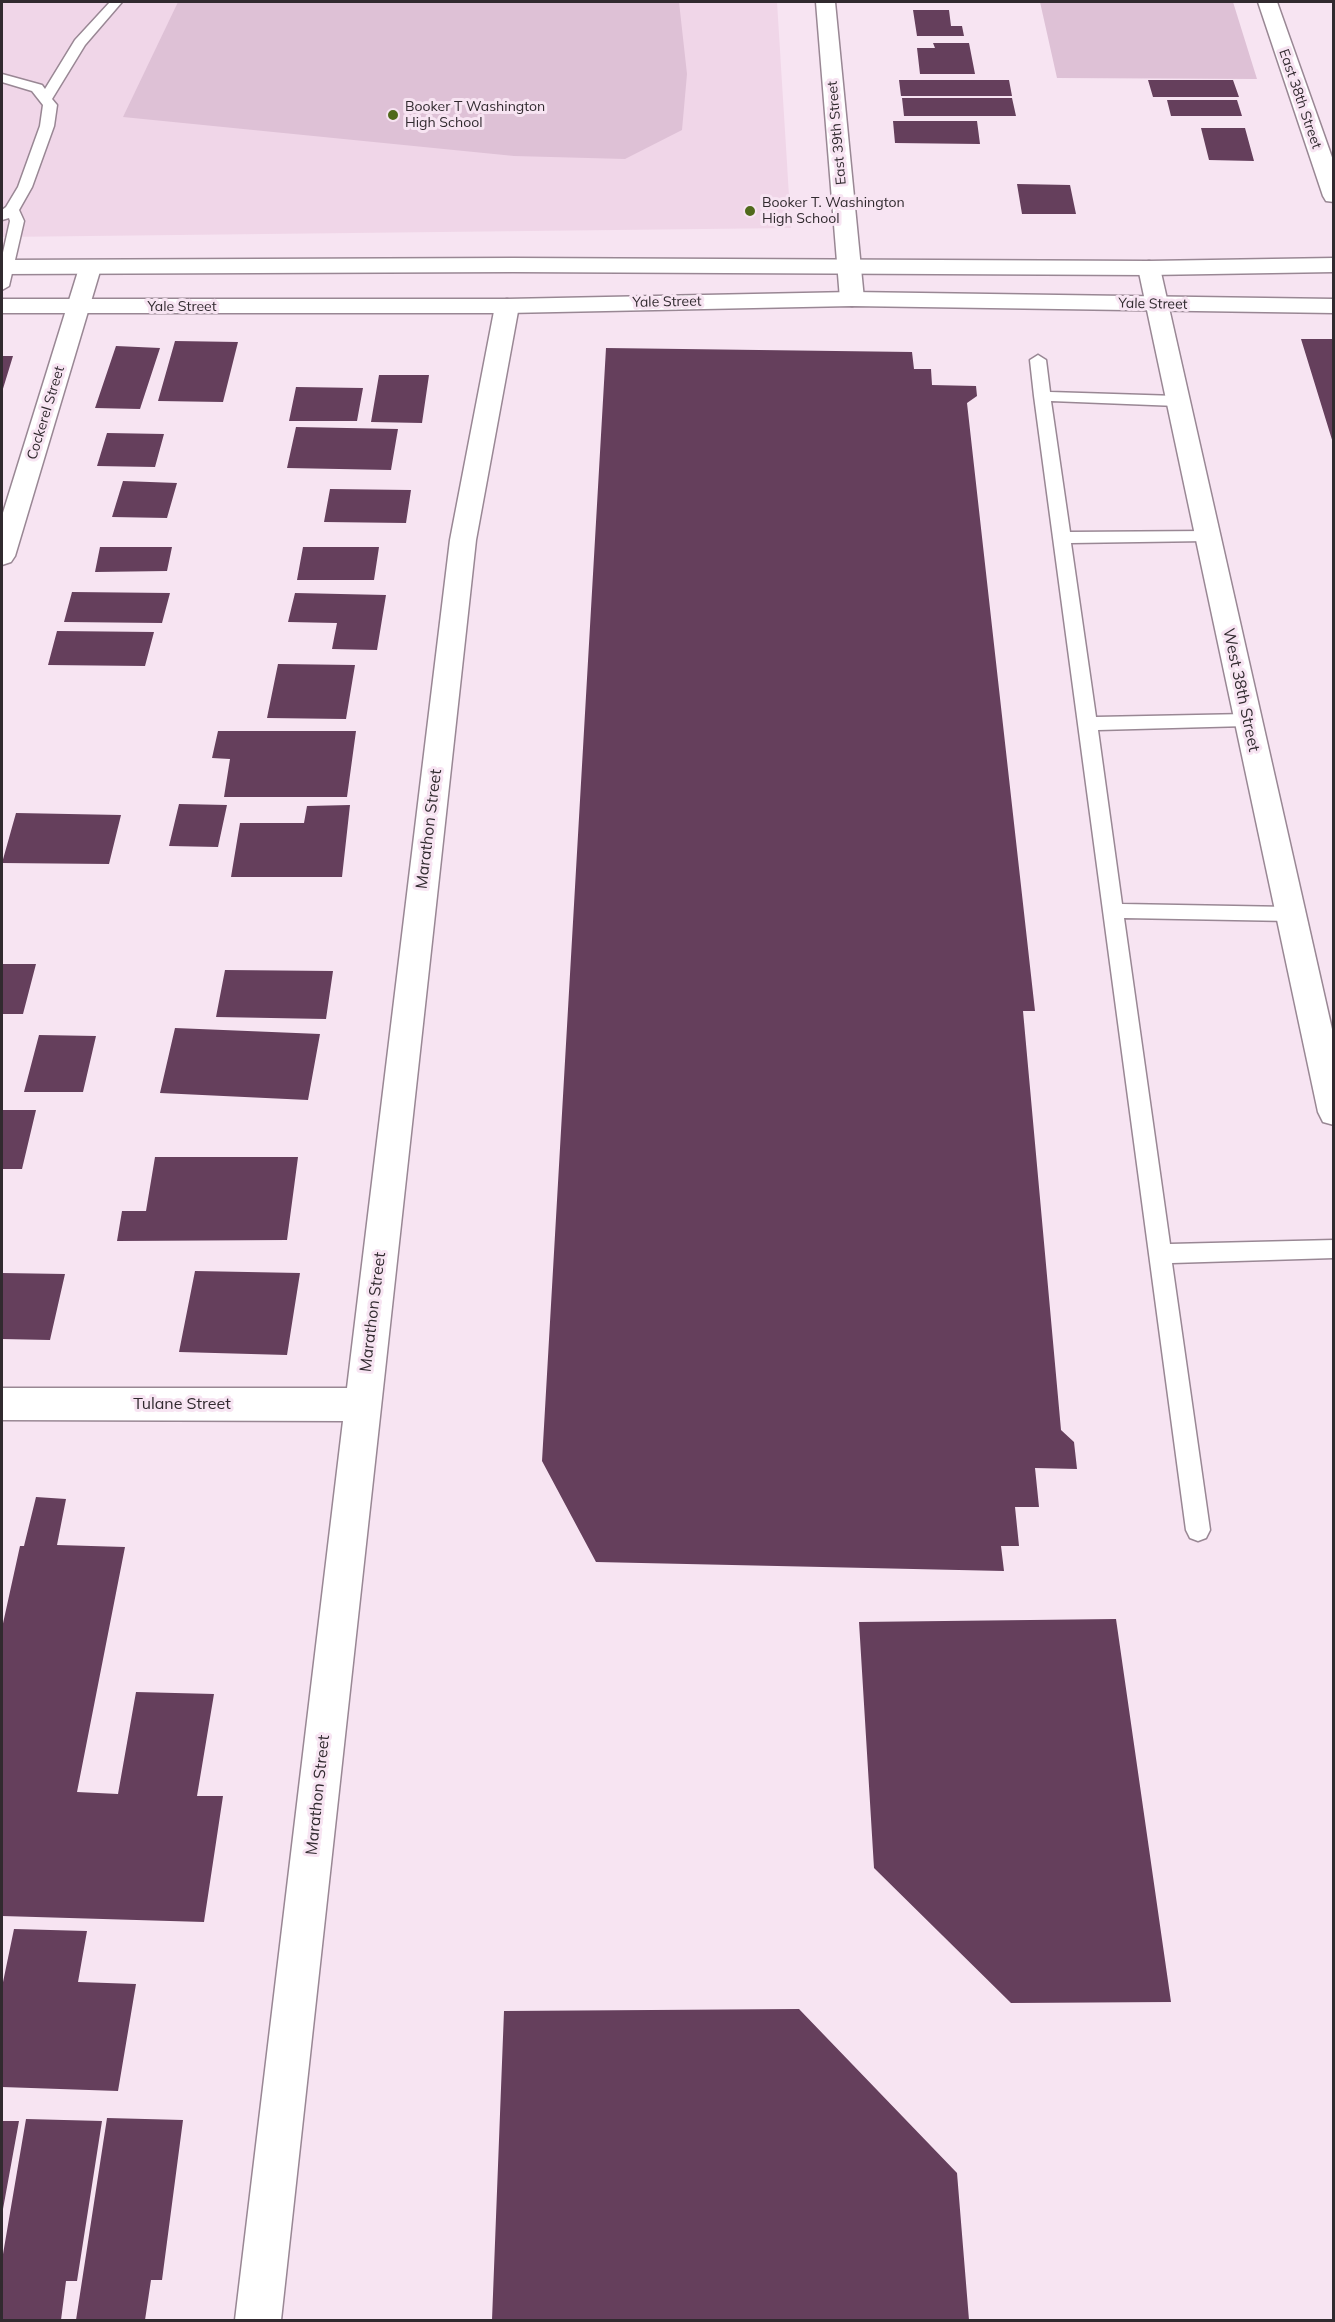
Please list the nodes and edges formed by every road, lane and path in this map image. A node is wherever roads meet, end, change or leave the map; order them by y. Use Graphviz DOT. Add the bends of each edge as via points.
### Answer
graph roads {
  1 [pos="116,2"];
  2 [pos="825,2"];
  3 [pos="1267,2"];
  4 [pos="2,78"];
  5 [pos="41,94"];
  6 [pos="1330,173"];
  7 [pos="1334,196"];
  8 [pos="7,213"];
  9 [pos="1334,265"];
  10 [pos="849,267"];
  11 [pos="90,268"];
  12 [pos="1149,268"];
  13 [pos="3,273"];
  14 [pos="852,299"];
  15 [pos="1156,304"];
  16 [pos="2,306"];
  17 [pos="507,306"];
  18 [pos="1334,306"];
  19 [pos="79,308"];
  20 [pos="1038,360"];
  21 [pos="1042,396"];
  22 [pos="1177,401"];
  23 [pos="1207,536"];
  24 [pos="1062,538"];
  25 [pos="2,556"];
  26 [pos="1247,720"];
  27 [pos="1087,724"];
  28 [pos="1113,911"];
  29 [pos="1290,914"];
  30 [pos="1334,1112"];
  31 [pos="1334,1249"];
  32 [pos="1160,1254"];
  33 [pos="2,1404"];
  34 [pos="362,1405"];
  35 [pos="1198,1530"];
  36 [pos="258,2320"];
  1 -- 5 [label="lane"];
  2 -- 10 [label="street, East 39th Street"];
  3 -- 6 [label="street, East 38th Street"];
  4 -- 5 [label="lane"];
  5 -- 8 [label="lane" via="50,105 47,126 25,187"];
  6 -- 7 [label="street, East 38th Street"];
  8 -- 13 [label="lane" via="17,222"];
  9 -- 12 [label="street"];
  10 -- 11 [label="street"];
  10 -- 12 [label="street"];
  10 -- 14 [label="street, East 39th Street"];
  11 -- 13 [label="street"];
  11 -- 19 [label="street, Cockerel Street"];
  12 -- 15 [label="street, West 38th Street"];
  14 -- 15 [label="street, Yale Street"];
  14 -- 17 [label="street, Yale Street"];
  15 -- 18 [label="street, Yale Street"];
  15 -- 22 [label="street, West 38th Street"];
  16 -- 19 [label="street, Yale Street"];
  17 -- 19 [label="street, Yale Street"];
  17 -- 34 [label="street, Marathon Street" via="463,540"];
  19 -- 25 [label="street, Cockerel Street"];
  20 -- 21 [label="lane"];
  21 -- 22 [label="lane"];
  21 -- 24 [label="lane"];
  22 -- 23 [label="street, West 38th Street"];
  23 -- 24 [label="lane"];
  23 -- 26 [label="street, West 38th Street"];
  24 -- 27 [label="lane"];
  26 -- 27 [label="lane"];
  26 -- 29 [label="street, West 38th Street"];
  27 -- 28 [label="lane"];
  28 -- 29 [label="lane"];
  28 -- 32 [label="lane"];
  29 -- 30 [label="street, West 38th Street"];
  31 -- 32 [label="lane"];
  32 -- 35 [label="lane"];
  33 -- 34 [label="street, Tulane Street"];
  34 -- 36 [label="street, Marathon Street"];
}
